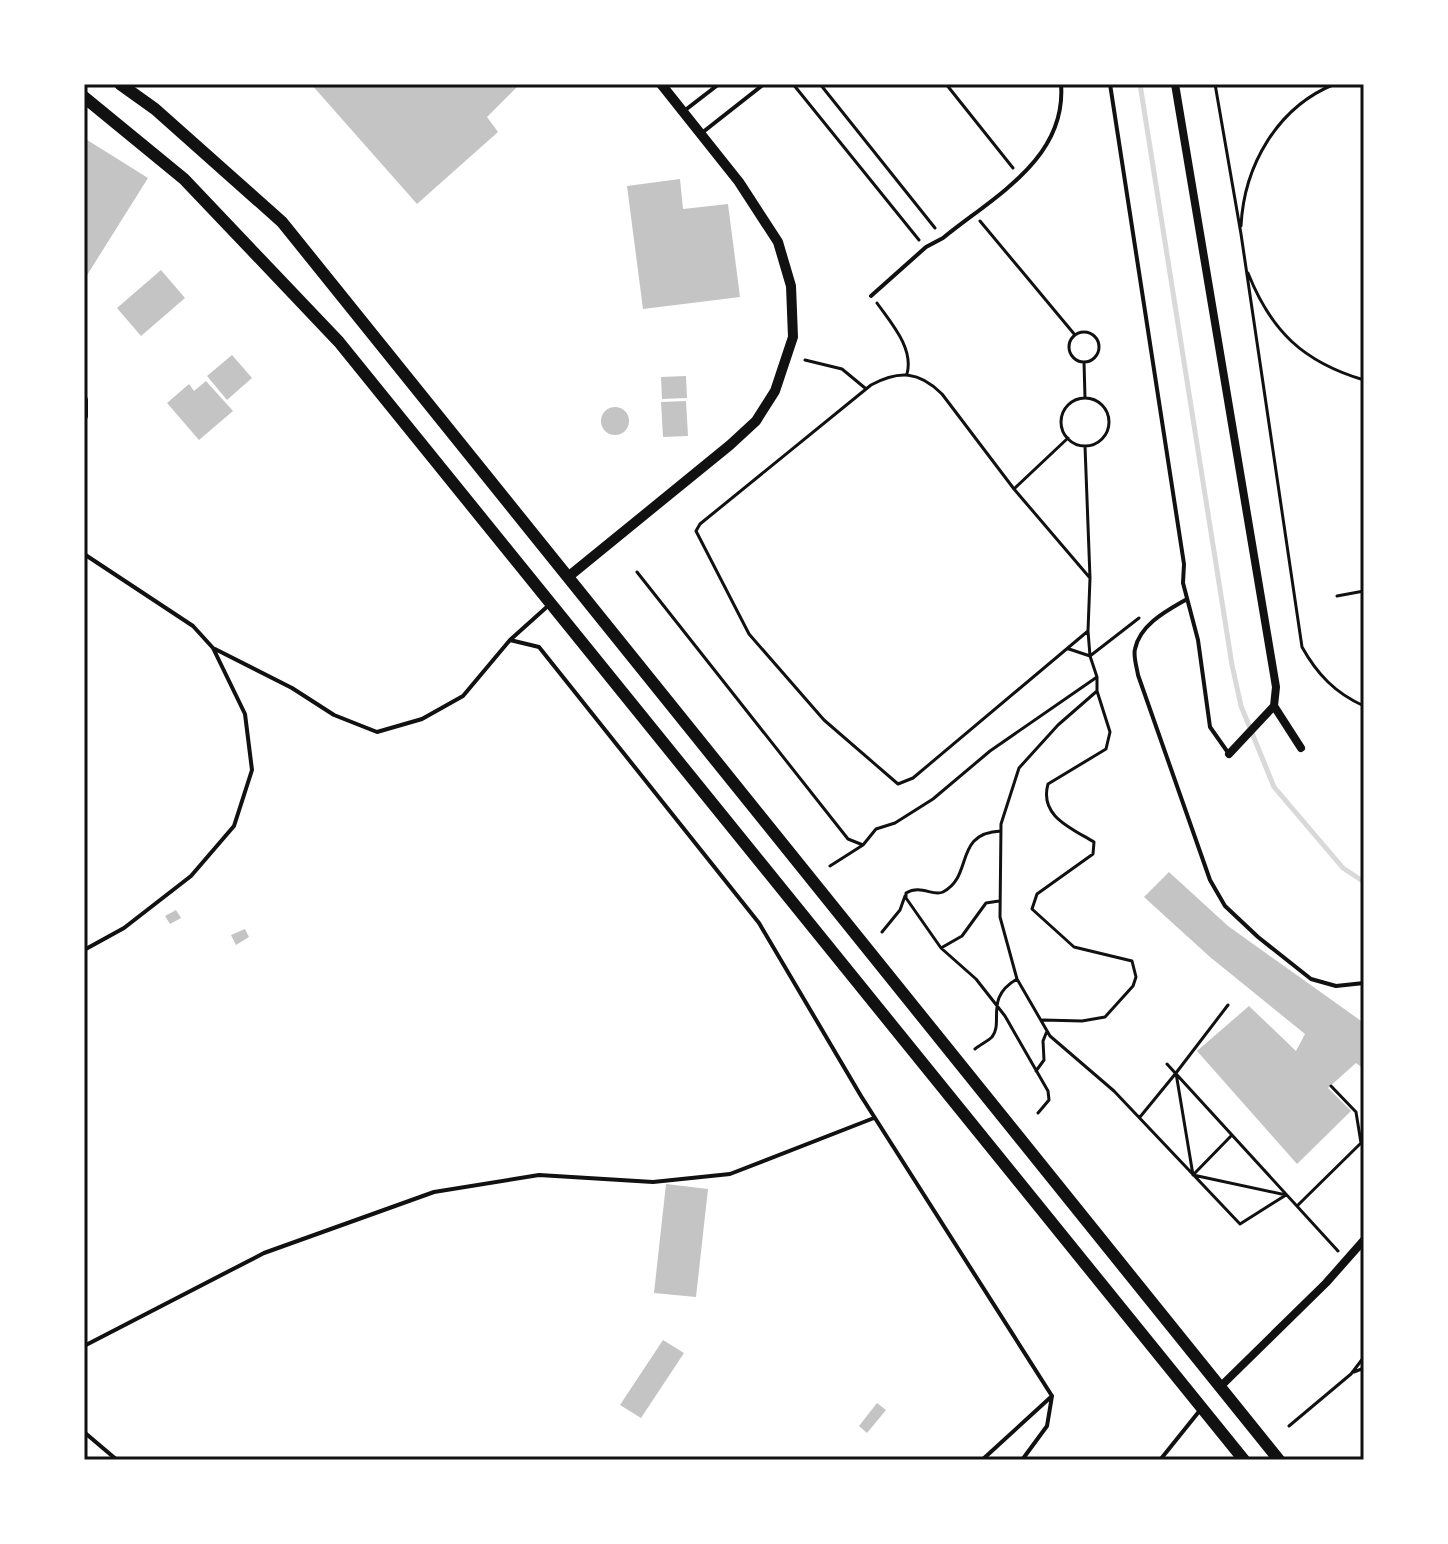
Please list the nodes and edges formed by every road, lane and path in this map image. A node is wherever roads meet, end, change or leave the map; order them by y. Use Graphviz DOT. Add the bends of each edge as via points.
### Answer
graph roads {
  1 [pos="120,84"];
  2 [pos="661,84"];
  3 [pos="719,84"];
  4 [pos="764,84"];
  5 [pos="793,84"];
  6 [pos="820,84"];
  7 [pos="946,84"];
  8 [pos="1061,84"];
  9 [pos="1110,84"];
  10 [pos="1175,84"];
  11 [pos="1215,84"];
  12 [pos="1335,84"];
  13 [pos="1328,85"];
  14 [pos="84,97"];
  15 [pos="684,111"];
  16 [pos="701,133"];
  17 [pos="1020,177"];
  18 [pos="973,212"];
  19 [pos="1241,234"];
  20 [pos="943,238"];
  21 [pos="926,247"];
  22 [pos="871,296"];
  23 [pos="1075,335"];
  24 [pos="805,360"];
  25 [pos="1084,362"];
  26 [pos="907,374"];
  27 [pos="1364,380"];
  28 [pos="866,390"];
  29 [pos="1085,398"];
  30 [pos="84,400"];
  31 [pos="84,416"];
  32 [pos="1068,438"];
  33 [pos="1085,446"];
  34 [pos="1014,489"];
  35 [pos="84,554"];
  36 [pos="637,572"];
  37 [pos="568,577"];
  38 [pos="1090,578"];
  39 [pos="1364,591"];
  40 [pos="1337,596"];
  41 [pos="1187,599"];
  42 [pos="552,602"];
  43 [pos="1148,610"];
  44 [pos="1088,631"];
  45 [pos="510,640"];
  46 [pos="213,648"];
  47 [pos="1069,649"];
  48 [pos="1090,656"];
  49 [pos="1097,677"];
  50 [pos="1097,691"];
  51 [pos="1274,706"];
  52 [pos="1364,706"];
  53 [pos="1301,748"];
  54 [pos="1229,754"];
  55 [pos="1001,831"];
  56 [pos="863,845"];
  57 [pos="830,866"];
  58 [pos="906,893"];
  59 [pos="999,901"];
  60 [pos="882,932"];
  61 [pos="941,948"];
  62 [pos="84,950"];
  63 [pos="1017,979"];
  64 [pos="1364,983"];
  65 [pos="995,1005"];
  66 [pos="1228,1005"];
  67 [pos="1043,1020"];
  68 [pos="1047,1031"];
  69 [pos="975,1049"];
  70 [pos="1167,1064"];
  71 [pos="1036,1071"];
  72 [pos="1176,1073"];
  73 [pos="1331,1086"];
  74 [pos="1038,1113"];
  75 [pos="874,1118"];
  76 [pos="1140,1118"];
  77 [pos="1231,1136"];
  78 [pos="1193,1175"];
  79 [pos="1286,1195"];
  80 [pos="1297,1206"];
  81 [pos="1364,1240"];
  82 [pos="1346,1260"];
  83 [pos="84,1346"];
  84 [pos="1364,1357"];
  85 [pos="1364,1368"];
  86 [pos="1351,1374"];
  87 [pos="1220,1387"];
  88 [pos="1052,1396"];
  89 [pos="1202,1407"];
  90 [pos="1289,1426"];
  91 [pos="84,1432"];
  92 [pos="117,1460"];
  93 [pos="982,1460"];
  94 [pos="1022,1460"];
  95 [pos="1160,1460"];
  96 [pos="1244,1460"];
  97 [pos="1279,1460"];
  1 -- 37 [label="main road" via="282,222"];
  2 -- 15 [label="street"];
  3 -- 15 [label="lane"];
  4 -- 16 [label="lane"];
  5 -- 21 [label="path"];
  6 -- 20 [label="path"];
  7 -- 17 [label="path"];
  8 -- 17 [label="lane" via="1055,128 1037,161"];
  9 -- 41 [label="lane"];
  10 -- 51 [label="street" via="1276,687"];
  11 -- 19 [label="path"];
  12 -- 13 [label="path"];
  13 -- 19 [label="path" via="1302,102 1262,147 1246,189"];
  14 -- 42 [label="main road" via="184,179 339,342"];
  15 -- 16 [label="street"];
  16 -- 37 [label="street" via="778,242 792,300 793,337 786,364 756,421"];
  17 -- 18 [label="lane"];
  18 -- 20 [label="lane"];
  18 -- 23 [label="path"];
  19 -- 27 [label="path" via="1251,280 1280,331 1306,355"];
  19 -- 52 [label="path" via="1302,647 1330,686"];
  20 -- 21 [label="lane"];
  21 -- 22 [label="lane"];
  22 -- 26 [label="path" via="902,338"];
  23 -- 25 [label="path" via="1069,344 1071,355"];
  23 -- 25 [label="path" via="1087,332 1099,345 1095,357"];
  24 -- 28 [label="path" via="842,369"];
  25 -- 29 [label="path"];
  26 -- 28 [label="path" via="887,376"];
  26 -- 34 [label="path" via="942,394"];
  28 -- 47 [label="path" via="696,531 749,634 824,720 898,784 913,778"];
  29 -- 32 [label="path" via="1063,412"];
  29 -- 33 [label="path" via="1102,405 1109,422 1102,439"];
  30 -- 31 [label="street"];
  32 -- 33 [label="path"];
  32 -- 34 [label="path"];
  33 -- 38 [label="path"];
  34 -- 38 [label="path"];
  35 -- 46 [label="lane" via="193,626"];
  36 -- 56 [label="path" via="848,839"];
  37 -- 87 [label="main road"];
  38 -- 44 [label="path"];
  39 -- 40 [label="path"];
  41 -- 54 [label="lane" via="1210,727"];
  41 -- 64 [label="lane" via="1159,616 1134,649 1138,675 1210,880 1225,906 1311,979 1336,986"];
  42 -- 45 [label="lane"];
  42 -- 89 [label="main road"];
  43 -- 48 [label="path"];
  44 -- 47 [label="path"];
  44 -- 48 [label="path"];
  45 -- 46 [label="lane" via="463,696 422,719 377,732 334,715"];
  45 -- 75 [label="lane" via="539,647 759,923"];
  46 -- 62 [label="lane" via="245,714 252,770 234,826 191,876 124,928"];
  47 -- 48 [label="path"];
  48 -- 49 [label="path"];
  49 -- 50 [label="path"];
  49 -- 56 [label="path" via="990,751 933,799 876,829"];
  50 -- 55 [label="path" via="1019,768"];
  50 -- 67 [label="path" via="1110,732 1106,749 1048,784 1045,796 1054,817 1094,842 1093,854 1037,894 1032,909 1074,947 1132,961 1136,977 1105,1017"];
  51 -- 53 [label="street"];
  51 -- 54 [label="street"];
  55 -- 58 [label="path" via="973,841 961,871 945,891"];
  55 -- 59 [label="path"];
  56 -- 57 [label="path"];
  58 -- 60 [label="path"];
  58 -- 61 [label="path"];
  59 -- 61 [label="path" via="986,903 962,936"];
  59 -- 63 [label="path"];
  61 -- 65 [label="path" via="976,979"];
  63 -- 65 [label="path"];
  63 -- 67 [label="path"];
  65 -- 69 [label="path" via="992,1037"];
  65 -- 71 [label="path"];
  66 -- 72 [label="path"];
  67 -- 68 [label="path"];
  68 -- 71 [label="path" via="1044,1060"];
  68 -- 76 [label="path"];
  70 -- 72 [label="path"];
  71 -- 74 [label="path" via="1049,1100"];
  72 -- 76 [label="path"];
  72 -- 77 [label="path"];
  72 -- 78 [label="path"];
  73 -- 80 [label="path" via="1356,1112 1361,1143"];
  75 -- 83 [label="lane" via="730,1174 653,1182 539,1175 434,1192 264,1253"];
  75 -- 88 [label="lane"];
  76 -- 78 [label="path"];
  77 -- 78 [label="path"];
  77 -- 79 [label="path"];
  78 -- 79 [label="path"];
  78 -- 79 [label="path" via="1240,1224"];
  79 -- 80 [label="path"];
  80 -- 82 [label="path"];
  81 -- 82 [label="street"];
  82 -- 87 [label="street"];
  84 -- 86 [label="path"];
  85 -- 86 [label="path"];
  86 -- 90 [label="path"];
  87 -- 97 [label="main road"];
  88 -- 93 [label="lane"];
  88 -- 94 [label="lane" via="1047,1426"];
  89 -- 95 [label="lane"];
  89 -- 96 [label="main road"];
  91 -- 92 [label="lane"];
}
